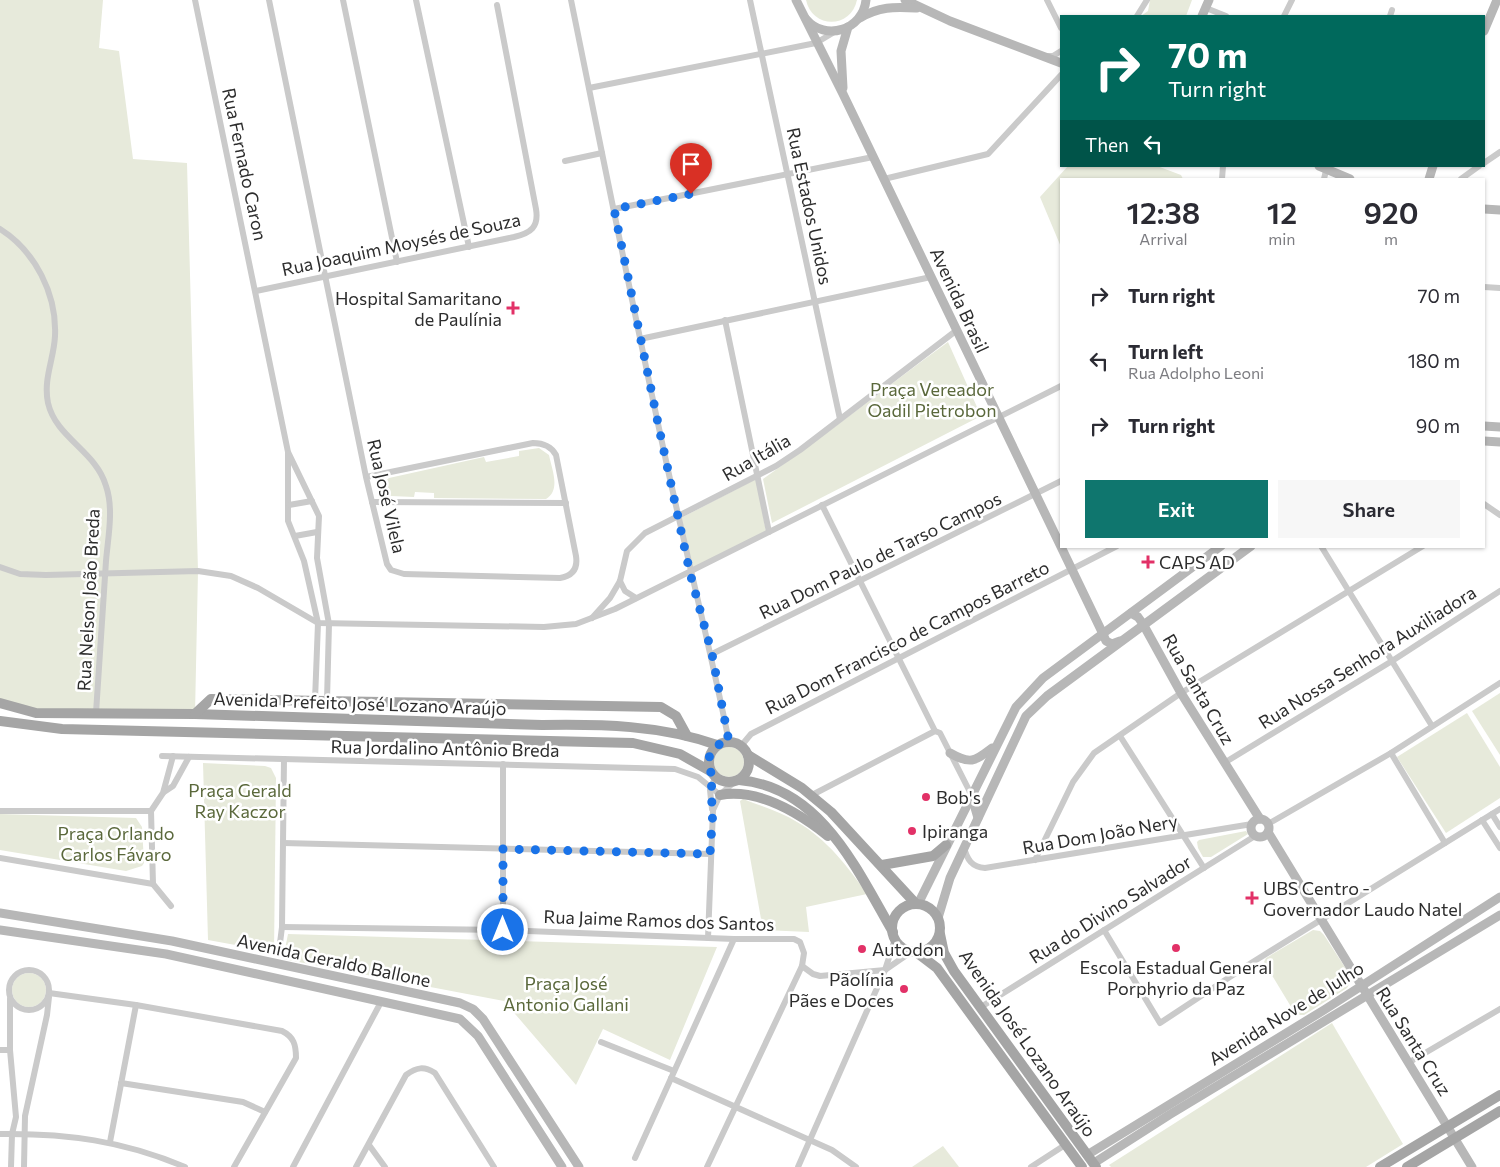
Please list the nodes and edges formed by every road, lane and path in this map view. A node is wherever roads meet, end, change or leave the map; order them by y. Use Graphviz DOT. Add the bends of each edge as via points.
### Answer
graph roads {
  1 [pos="195,0"];
  2 [pos="269,0"];
  3 [pos="343,0"];
  4 [pos="416,0"];
  5 [pos="571,0"];
  6 [pos="750,0"];
  7 [pos="866,0"];
  8 [pos="905,0"];
  9 [pos="1047,0"];
  10 [pos="1147,0"];
  11 [pos="1292,0"];
  12 [pos="1497,0"];
  13 [pos="797,1"];
  14 [pos="497,5"];
  15 [pos="919,8"];
  16 [pos="1206,8"];
  17 [pos="802,15"];
  18 [pos="1138,15"];
  19 [pos="1224,15"];
  20 [pos="1284,15"];
  21 [pos="858,19"];
  22 [pos="1060,26"];
  23 [pos="848,27"];
  24 [pos="1485,29"];
  25 [pos="836,31"];
  26 [pos="816,43"];
  27 [pos="1060,52"];
  28 [pos="762,53"];
  29 [pos="1044,56"];
  30 [pos="1060,63"];
  31 [pos="1060,76"];
  32 [pos="590,88"];
  33 [pos="843,94"];
  34 [pos="1500,152"];
  35 [pos="602,153"];
  36 [pos="873,157"];
  37 [pos="565,161"];
  38 [pos="1485,162"];
  39 [pos="1324,167"];
  40 [pos="1478,167"];
  41 [pos="788,174"];
  42 [pos="1348,178"];
  43 [pos="1462,178"];
  44 [pos="884,179"];
  45 [pos="614,209"];
  46 [pos="1485,209"];
  47 [pos="1500,210"];
  48 [pos="0,229"];
  49 [pos="469,246"];
  50 [pos="396,262"];
  51 [pos="325,275"];
  52 [pos="931,278"];
  53 [pos="1485,287"];
  54 [pos="1500,288"];
  55 [pos="256,290"];
  56 [pos="815,301"];
  57 [pos="725,320"];
  58 [pos="956,330"];
  59 [pos="640,339"];
  60 [pos="1060,387"];
  61 [pos="840,419"];
  62 [pos="998,419"];
  63 [pos="1485,426"];
  64 [pos="1500,427"];
  65 [pos="1485,441"];
  66 [pos="1500,442"];
  67 [pos="288,452"];
  68 [pos="758,474"];
  69 [pos="366,477"];
  70 [pos="1060,482"];
  71 [pos="1034,495"];
  72 [pos="312,501"];
  73 [pos="372,502"];
  74 [pos="566,503"];
  75 [pos="289,505"];
  76 [pos="822,505"];
  77 [pos="1485,506"];
  78 [pos="1500,515"];
  79 [pos="678,517"];
  80 [pos="317,532"];
  81 [pos="769,532"];
  82 [pos="295,536"];
  83 [pos="1060,546"];
  84 [pos="1061,548"];
  85 [pos="1113,548"];
  86 [pos="1218,548"];
  87 [pos="1248,548"];
  88 [pos="1322,548"];
  89 [pos="1420,548"];
  90 [pos="1198,564"];
  91 [pos="0,567"];
  92 [pos="1072,570"];
  93 [pos="690,573"];
  94 [pos="105,574"];
  95 [pos="1208,577"];
  96 [pos="620,581"];
  97 [pos="860,582"];
  98 [pos="1500,591"];
  99 [pos="1349,592"];
  100 [pos="636,598"];
  101 [pos="1131,613"];
  102 [pos="590,620"];
  103 [pos="318,623"];
  104 [pos="329,624"];
  105 [pos="1142,624"];
  106 [pos="1103,634"];
  107 [pos="1120,641"];
  108 [pos="712,654"];
  109 [pos="899,656"];
  110 [pos="1392,661"];
  111 [pos="1044,678"];
  112 [pos="1500,683"];
  113 [pos="1052,692"];
  114 [pos="1181,693"];
  115 [pos="315,700"];
  116 [pos="327,700"];
  117 [pos="0,704"];
  118 [pos="96,713"];
  119 [pos="195,714"];
  120 [pos="0,721"];
  121 [pos="1432,726"];
  122 [pos="935,731"];
  123 [pos="687,736"];
  124 [pos="1120,736"];
  125 [pos="729,742"];
  126 [pos="717,745"];
  127 [pos="741,746"];
  128 [pos="995,747"];
  129 [pos="1391,753"];
  130 [pos="950,754"];
  131 [pos="748,755"];
  132 [pos="162,756"];
  133 [pos="173,756"];
  134 [pos="189,757"];
  135 [pos="284,759"];
  136 [pos="1224,763"];
  137 [pos="504,764"];
  138 [pos="712,778"];
  139 [pos="736,781"];
  140 [pos="164,793"];
  141 [pos="971,794"];
  142 [pos="720,795"];
  143 [pos="812,795"];
  144 [pos="1500,809"];
  145 [pos="713,810"];
  146 [pos="151,811"];
  147 [pos="0,812"];
  148 [pos="963,812"];
  149 [pos="1492,814"];
  150 [pos="977,820"];
  151 [pos="1482,820"];
  152 [pos="1500,827"];
  153 [pos="1260,828"];
  154 [pos="1182,835"];
  155 [pos="283,843"];
  156 [pos="1445,843"];
  157 [pos="946,845"];
  158 [pos="842,846"];
  159 [pos="964,847"];
  160 [pos="1500,848"];
  161 [pos="503,849"];
  162 [pos="710,854"];
  163 [pos="0,858"];
  164 [pos="1035,860"];
  165 [pos="882,865"];
  166 [pos="1204,868"];
  167 [pos="152,884"];
  168 [pos="1500,897"];
  169 [pos="917,904"];
  170 [pos="171,906"];
  171 [pos="0,913"];
  172 [pos="1500,915"];
  173 [pos="938,918"];
  174 [pos="1320,920"];
  175 [pos="282,927"];
  176 [pos="0,930"];
  177 [pos="503,930"];
  178 [pos="1104,930"];
  179 [pos="940,934"];
  180 [pos="894,936"];
  181 [pos="708,938"];
  182 [pos="734,939"];
  183 [pos="280,943"];
  184 [pos="913,952"];
  185 [pos="802,966"];
  186 [pos="885,970"];
  187 [pos="0,986"];
  188 [pos="1361,986"];
  189 [pos="8,988"];
  190 [pos="49,995"];
  191 [pos="1366,995"];
  192 [pos="10,999"];
  193 [pos="381,1002"];
  194 [pos="136,1005"];
  195 [pos="981,1007"];
  196 [pos="1500,1009"];
  197 [pos="601,1042"];
  198 [pos="0,1050"];
  199 [pos="10,1050"];
  200 [pos="1408,1063"];
  201 [pos="674,1071"];
  202 [pos="671,1078"];
  203 [pos="121,1083"];
  204 [pos="1208,1086"];
  205 [pos="1500,1095"];
  206 [pos="735,1107"];
  207 [pos="1167,1111"];
  208 [pos="1500,1111"];
  209 [pos="265,1112"];
  210 [pos="1448,1127"];
  211 [pos="0,1134"];
  212 [pos="12,1134"];
  213 [pos="24,1134"];
  214 [pos="1455,1139"];
  215 [pos="810,1141"];
  216 [pos="110,1142"];
  217 [pos="1065,1144"];
  218 [pos="368,1145"];
  219 [pos="1088,1154"];
  220 [pos="635,1158"];
  221 [pos="1095,1165"];
  222 [pos="11,1167"];
  223 [pos="24,1167"];
  224 [pos="185,1167"];
  225 [pos="234,1167"];
  226 [pos="293,1167"];
  227 [pos="356,1167"];
  228 [pos="385,1167"];
  229 [pos="494,1167"];
  230 [pos="562,1167"];
  231 [pos="579,1167"];
  232 [pos="707,1167"];
  233 [pos="798,1167"];
  234 [pos="856,1167"];
  235 [pos="1031,1167"];
  236 [pos="1082,1167"];
  237 [pos="1380,1167"];
  238 [pos="1407,1167"];
  239 [pos="1472,1167"];
  1 -- 55 [label="street, Rua Fernado Caron"];
  2 -- 51 [label="street, Rua José Vilela"];
  3 -- 50 [label="street"];
  4 -- 49 [label="street"];
  5 -- 32 [label="street"];
  6 -- 28 [label="street, Rua Estados Unidos"];
  7 -- 21 [label="street"];
  8 -- 15 [label="street"];
  9 -- 22 [label="street"];
  10 -- 18 [label="street"];
  11 -- 20 [label="street"];
  12 -- 24 [label="street"];
  13 -- 17 [label="street, Avenida Brasil"];
  14 -- 49 [label="street, Rua Joaquim Moysés de Souza" via="537,217 530,232"];
  15 -- 21 [label="street" via="886,7"];
  15 -- 29 [label="street"];
  16 -- 19 [label="street"];
  17 -- 25 [label="street" via="817,28"];
  17 -- 26 [label="street, Avenida Brasil"];
  21 -- 23 [label="street"];
  23 -- 25 [label="street"];
  23 -- 33 [label="street, Avenida Brasil" via="841,52"];
  25 -- 26 [label="street"];
  26 -- 28 [label="street"];
  26 -- 33 [label="street, Avenida Brasil"];
  27 -- 29 [label="street"];
  28 -- 32 [label="street"];
  28 -- 41 [label="street, Rua Estados Unidos"];
  29 -- 30 [label="street"];
  31 -- 44 [label="street" via="988,154"];
  32 -- 35 [label="street"];
  33 -- 36 [label="street, Avenida Brasil"];
  34 -- 38 [label="street"];
  35 -- 37 [label="street"];
  35 -- 45 [label="street"];
  36 -- 41 [label="street"];
  36 -- 44 [label="street, Avenida Brasil"];
  39 -- 42 [label="street"];
  40 -- 43 [label="street"];
  41 -- 45 [label="street"];
  41 -- 56 [label="street, Rua Estados Unidos"];
  44 -- 52 [label="street, Avenida Brasil"];
  45 -- 59 [label="street"];
  46 -- 47 [label="street"];
  48 -- 94 [label="street, Rua Nelson João Breda" via="36,266 53,303 55,336 47,376 49,404 56,422 94,461 106,485 109,518"];
  49 -- 50 [label="street, Rua Joaquim Moysés de Souza"];
  50 -- 51 [label="street, Rua Joaquim Moysés de Souza"];
  51 -- 55 [label="street, Rua Joaquim Moysés de Souza"];
  51 -- 69 [label="street, Rua José Vilela"];
  52 -- 56 [label="street"];
  52 -- 58 [label="street, Avenida Brasil"];
  53 -- 54 [label="street"];
  55 -- 67 [label="street, Rua Fernado Caron"];
  56 -- 57 [label="street"];
  56 -- 61 [label="street, Rua Estados Unidos"];
  57 -- 59 [label="street"];
  57 -- 68 [label="street"];
  58 -- 61 [label="street, Rua Itália"];
  58 -- 62 [label="street, Avenida Brasil"];
  59 -- 79 [label="street"];
  60 -- 62 [label="street"];
  61 -- 68 [label="street, Rua Itália" via="800,450"];
  62 -- 71 [label="street, Avenida Brasil"];
  62 -- 76 [label="street"];
  63 -- 64 [label="street"];
  65 -- 66 [label="street"];
  67 -- 72 [label="street, Rua Fernado Caron"];
  67 -- 75 [label="street, Rua Fernado Caron"];
  68 -- 79 [label="street, Rua Itália"];
  68 -- 81 [label="street"];
  69 -- 73 [label="street, Rua José Vilela"];
  69 -- 74 [label="street" via="542,443 556,455"];
  70 -- 71 [label="street, Rua Dom Paulo de Tarso Campos"];
  71 -- 83 [label="street, Avenida Brasil"];
  71 -- 97 [label="street, Rua Dom Paulo de Tarso Campos"];
  72 -- 75 [label="street"];
  72 -- 80 [label="street, Rua Fernado Caron" via="319,516"];
  73 -- 74 [label="street"];
  73 -- 74 [label="street, Rua José Vilela" via="387,564 397,573 560,578 574,571 577,560"];
  75 -- 82 [label="street, Rua Fernado Caron" via="288,521"];
  76 -- 81 [label="street"];
  76 -- 97 [label="street"];
  77 -- 78 [label="street"];
  79 -- 93 [label="street"];
  79 -- 96 [label="street, Rua Itália" via="636,540 627,551"];
  80 -- 82 [label="street"];
  80 -- 104 [label="street, Rua Fernado Caron" via="317,558"];
  81 -- 93 [label="street"];
  82 -- 103 [label="street, Rua Fernado Caron"];
  84 -- 92 [label="street, Avenida Brasil"];
  85 -- 92 [label="street, Rua Dom Francisco de Campos Barreto"];
  86 -- 90 [label="street"];
  87 -- 95 [label="street"];
  88 -- 99 [label="street"];
  89 -- 99 [label="street"];
  90 -- 95 [label="street"];
  90 -- 101 [label="street"];
  91 -- 94 [label="street" via="20,574"];
  92 -- 106 [label="street, Avenida Brasil"];
  92 -- 109 [label="street, Rua Dom Francisco de Campos Barreto"];
  93 -- 100 [label="street"];
  93 -- 108 [label="street"];
  94 -- 103 [label="street" via="198,572 231,576"];
  94 -- 118 [label="street, Rua Nelson João Breda"];
  95 -- 105 [label="street"];
  96 -- 100 [label="street" via="625,591"];
  96 -- 102 [label="street, Rua Itália"];
  97 -- 108 [label="street, Rua Dom Paulo de Tarso Campos"];
  97 -- 109 [label="street"];
  98 -- 110 [label="street, Rua Nossa Senhora Auxiliadora"];
  99 -- 110 [label="street"];
  99 -- 114 [label="street"];
  100 -- 102 [label="street"];
  101 -- 105 [label="street, Rua Santa Cruz"];
  101 -- 106 [label="street"];
  102 -- 104 [label="street" via="560,627"];
  103 -- 104 [label="street"];
  103 -- 115 [label="street, Rua Fernado Caron"];
  104 -- 116 [label="street, Rua Fernado Caron"];
  105 -- 107 [label="street"];
  105 -- 114 [label="street, Rua Santa Cruz"];
  106 -- 107 [label="street" via="1112,644"];
  106 -- 111 [label="street"];
  107 -- 113 [label="street"];
  108 -- 125 [label="street"];
  109 -- 122 [label="street"];
  109 -- 127 [label="street, Rua Dom Francisco de Campos Barreto" via="751,734"];
  110 -- 121 [label="street"];
  110 -- 136 [label="street, Rua Nossa Senhora Auxiliadora"];
  111 -- 113 [label="street"];
  111 -- 128 [label="street" via="1016,707"];
  112 -- 121 [label="street, Rua do Divino Salvador"];
  113 -- 150 [label="street" via="1026,716"];
  114 -- 124 [label="street"];
  114 -- 136 [label="street, Rua Santa Cruz"];
  115 -- 116 [label="main road"];
  115 -- 119 [label="main road" via="211,699"];
  116 -- 123 [label="main road" via="661,707 676,716"];
  117 -- 118 [label="main road, Avenida Prefeito José Lozano Araújo" via="36,713"];
  118 -- 119 [label="main road, Avenida Prefeito José Lozano Araújo"];
  119 -- 123 [label="main road, Avenida Prefeito José Lozano Araújo" via="589,724"];
  120 -- 138 [label="main road, Avenida Prefeito José Lozano Araújo" via="62,728 633,743 680,754"];
  121 -- 129 [label="street, Rua do Divino Salvador"];
  122 -- 130 [label="street" via="940,733"];
  122 -- 143 [label="street"];
  123 -- 126 [label="main road, Avenida Prefeito José Lozano Araújo"];
  124 -- 154 [label="street"];
  124 -- 164 [label="street" via="1094,753 1074,782"];
  125 -- 126 [label="main road"];
  125 -- 127 [label="main road"];
  126 -- 138 [label="main road" via="708,759"];
  127 -- 131 [label="main road"];
  128 -- 130 [label="street" via="975,761 965,761"];
  128 -- 141 [label="street"];
  129 -- 153 [label="street, Rua do Divino Salvador"];
  129 -- 156 [label="street"];
  130 -- 141 [label="street"];
  131 -- 139 [label="main road" via="748,769"];
  131 -- 143 [label="main road"];
  132 -- 133 [label="street, Rua Jordalino Antônio Breda"];
  133 -- 134 [label="street, Rua Jordalino Antônio Breda"];
  133 -- 140 [label="street"];
  134 -- 135 [label="street, Rua Jordalino Antônio Breda"];
  134 -- 140 [label="street" via="173,786"];
  135 -- 137 [label="street, Rua Jordalino Antônio Breda"];
  135 -- 155 [label="street"];
  136 -- 153 [label="street, Rua Santa Cruz" via="1253,810"];
  137 -- 138 [label="street, Rua Jordalino Antônio Breda" via="675,769"];
  137 -- 161 [label="street"];
  138 -- 139 [label="main road" via="727,783"];
  138 -- 142 [label="street, Rua Jordalino Antônio Breda"];
  138 -- 145 [label="street" via="710,799"];
  139 -- 142 [label="street"];
  139 -- 158 [label="main road" via="761,783 780,790 819,819"];
  140 -- 146 [label="street"];
  141 -- 148 [label="street"];
  141 -- 150 [label="street"];
  142 -- 145 [label="street"];
  142 -- 158 [label="main road" via="738,793 762,798 797,815"];
  143 -- 165 [label="main road"];
  144 -- 149 [label="street"];
  145 -- 162 [label="street"];
  146 -- 147 [label="street"];
  146 -- 167 [label="street"];
  148 -- 150 [label="street"];
  148 -- 157 [label="street"];
  149 -- 151 [label="street"];
  149 -- 152 [label="street"];
  150 -- 159 [label="street"];
  151 -- 156 [label="street"];
  151 -- 160 [label="street"];
  153 -- 154 [label="street, Rua Dom João Nery"];
  153 -- 166 [label="street, Rua do Divino Salvador"];
  153 -- 174 [label="street, Rua Santa Cruz"];
  154 -- 164 [label="street, Rua Dom João Nery"];
  154 -- 166 [label="street"];
  155 -- 161 [label="street"];
  155 -- 175 [label="street"];
  156 -- 174 [label="street"];
  157 -- 165 [label="main road" via="933,856"];
  157 -- 169 [label="street"];
  158 -- 180 [label="main road"];
  159 -- 164 [label="street, Rua Dom João Nery" via="968,859 978,868"];
  159 -- 173 [label="street" via="945,890"];
  161 -- 162 [label="street"];
  161 -- 177 [label="street"];
  162 -- 181 [label="street"];
  163 -- 167 [label="street"];
  165 -- 169 [label="main road"];
  166 -- 178 [label="street, Rua do Divino Salvador"];
  167 -- 170 [label="street"];
  168 -- 188 [label="street, Avenida Nove de Julho"];
  169 -- 173 [label="main road" via="926,906"];
  169 -- 180 [label="main road" via="901,910 893,924"];
  171 -- 231 [label="street, Avenida Geraldo Ballone" via="172,941 460,1003 483,1019"];
  172 -- 191 [label="street, Avenida Nove de Julho"];
  173 -- 179 [label="main road"];
  174 -- 178 [label="street" via="1160,1023"];
  174 -- 188 [label="street, Rua Santa Cruz"];
  175 -- 177 [label="street, Rua Jaime Ramos dos Santos"];
  175 -- 183 [label="street"];
  176 -- 193 [label="street, Avenida Geraldo Ballone" via="166,954"];
  177 -- 181 [label="street, Rua Jaime Ramos dos Santos"];
  178 -- 195 [label="street, Rua do Divino Salvador"];
  179 -- 184 [label="main road" via="931,947"];
  179 -- 195 [label="main road, Avenida José Lozano Araújo" via="948,961"];
  180 -- 184 [label="main road" via="904,949"];
  180 -- 186 [label="street"];
  181 -- 182 [label="street, Rua Jaime Ramos dos Santos"];
  182 -- 185 [label="street, Rua Jaime Ramos dos Santos" via="794,939 803,947"];
  182 -- 201 [label="street"];
  184 -- 186 [label="street"];
  184 -- 217 [label="main road, Avenida José Lozano Araújo" via="937,968"];
  185 -- 186 [label="street" via="820,976"];
  185 -- 206 [label="street"];
  186 -- 215 [label="street"];
  187 -- 189 [label="street"];
  188 -- 191 [label="street, Rua Santa Cruz"];
  188 -- 204 [label="street, Avenida Nove de Julho"];
  189 -- 190 [label="street" via="19,972 32,970 43,975 49,986"];
  189 -- 192 [label="street"];
  190 -- 192 [label="street" via="38,1009 30,1011 15,1006"];
  190 -- 194 [label="street"];
  190 -- 213 [label="street"];
  191 -- 200 [label="street, Rua Santa Cruz"];
  191 -- 204 [label="street, Avenida Nove de Julho"];
  192 -- 199 [label="street"];
  193 -- 226 [label="street"];
  193 -- 230 [label="street, Avenida Geraldo Ballone" via="446,1014 470,1025"];
  194 -- 203 [label="street"];
  194 -- 209 [label="street" via="282,1031 289,1035 294,1041 296,1058"];
  195 -- 219 [label="main road, Avenida José Lozano Araújo"];
  196 -- 200 [label="street"];
  197 -- 201 [label="street"];
  198 -- 199 [label="street"];
  199 -- 212 [label="street" via="16,1117"];
  200 -- 210 [label="street, Rua Santa Cruz"];
  201 -- 202 [label="street"];
  202 -- 206 [label="street"];
  202 -- 220 [label="street"];
  203 -- 209 [label="street" via="243,1102"];
  203 -- 216 [label="street"];
  204 -- 207 [label="street, Avenida Nove de Julho"];
  205 -- 210 [label="main road"];
  206 -- 215 [label="street"];
  206 -- 232 [label="street"];
  207 -- 219 [label="street, Avenida Nove de Julho"];
  207 -- 221 [label="street, Avenida Nove de Julho"];
  208 -- 214 [label="main road"];
  209 -- 225 [label="street"];
  210 -- 214 [label="street, Rua Santa Cruz"];
  210 -- 237 [label="main road"];
  211 -- 212 [label="street"];
  212 -- 213 [label="street"];
  212 -- 222 [label="street"];
  213 -- 216 [label="street"];
  213 -- 223 [label="street"];
  214 -- 238 [label="main road"];
  214 -- 239 [label="street, Rua Santa Cruz"];
  215 -- 233 [label="street"];
  215 -- 234 [label="street" via="832,1150"];
  216 -- 224 [label="street"];
  217 -- 235 [label="street"];
  217 -- 236 [label="main road, Avenida José Lozano Araújo"];
  218 -- 227 [label="street"];
  218 -- 228 [label="street"];
  218 -- 229 [label="street" via="406,1075 415,1068 426,1068 435,1073"];
  219 -- 221 [label="main road, Avenida José Lozano Araújo"];
}
